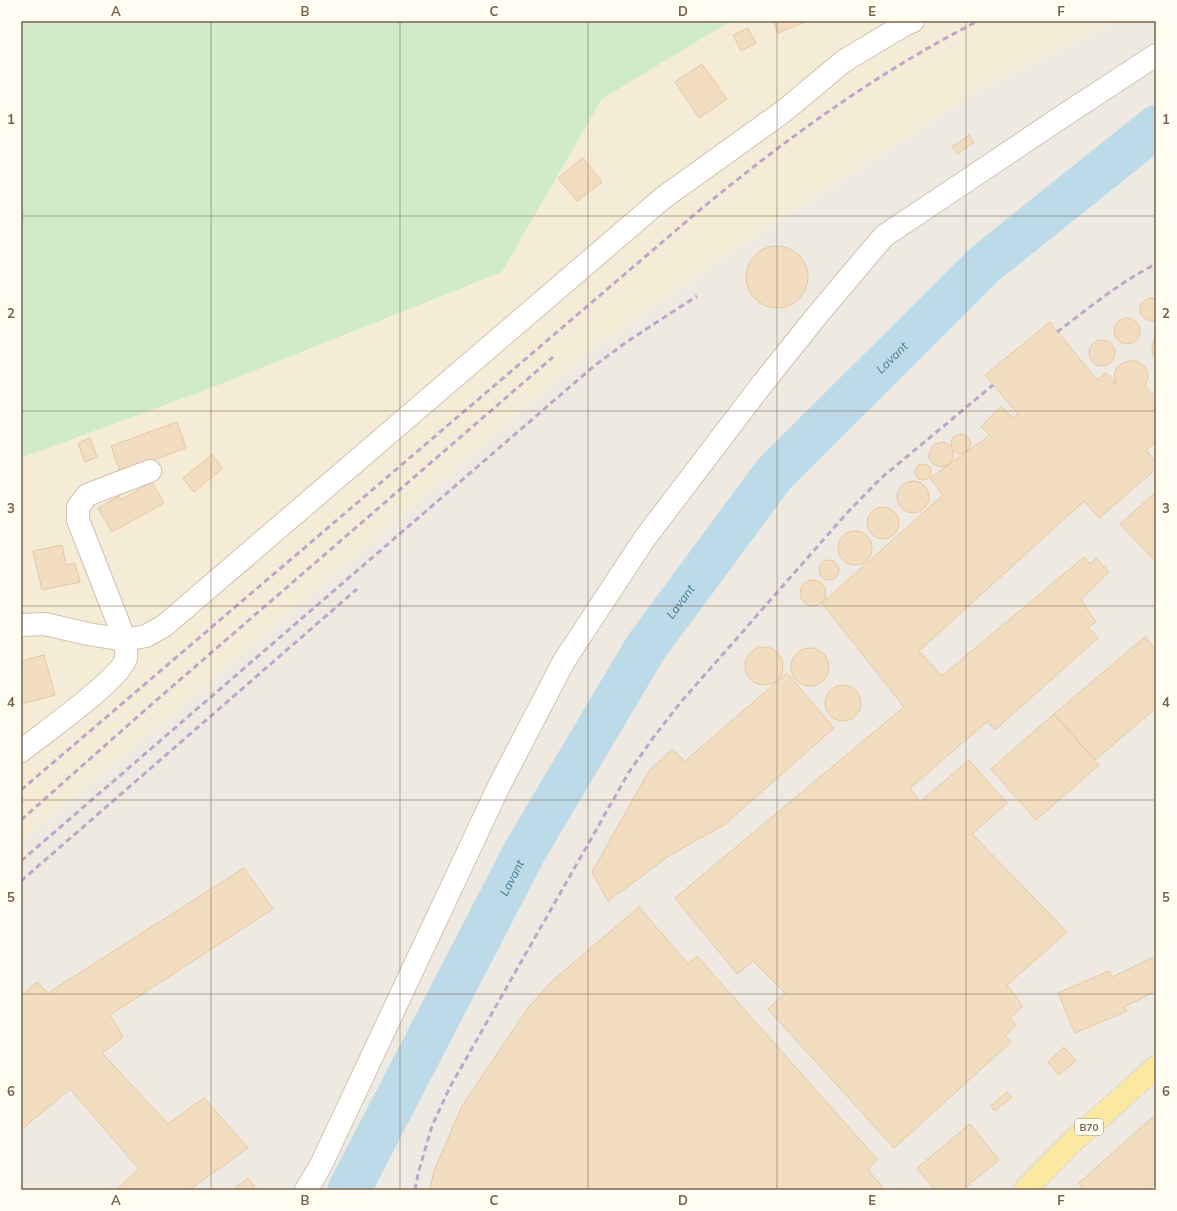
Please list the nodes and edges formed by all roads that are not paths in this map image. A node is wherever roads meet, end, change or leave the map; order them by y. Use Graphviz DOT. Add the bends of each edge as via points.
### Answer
graph roads {
  1 [pos="913,21"];
  2 [pos="1156,55"];
  3 [pos="150,471"];
  4 [pos="21,625"];
  5 [pos="125,640"];
  6 [pos="21,751"];
  7 [pos="1156,1067"];
  8 [pos="306,1190"];
  9 [pos="1024,1190"];
  1 -- 5 [label="street" via="844,61 784,110 663,198 164,626 146,636"];
  2 -- 8 [label="street" via="884,236 763,383 645,538 564,661 499,786 323,1160"];
  3 -- 5 [label="street" via="87,496 78,507 78,520"];
  4 -- 5 [label="street" via="45,624"];
  5 -- 6 [label="street" via="126,658 116,674"];
  7 -- 9 [label="main road, B70" via="1072,1142"];
}
